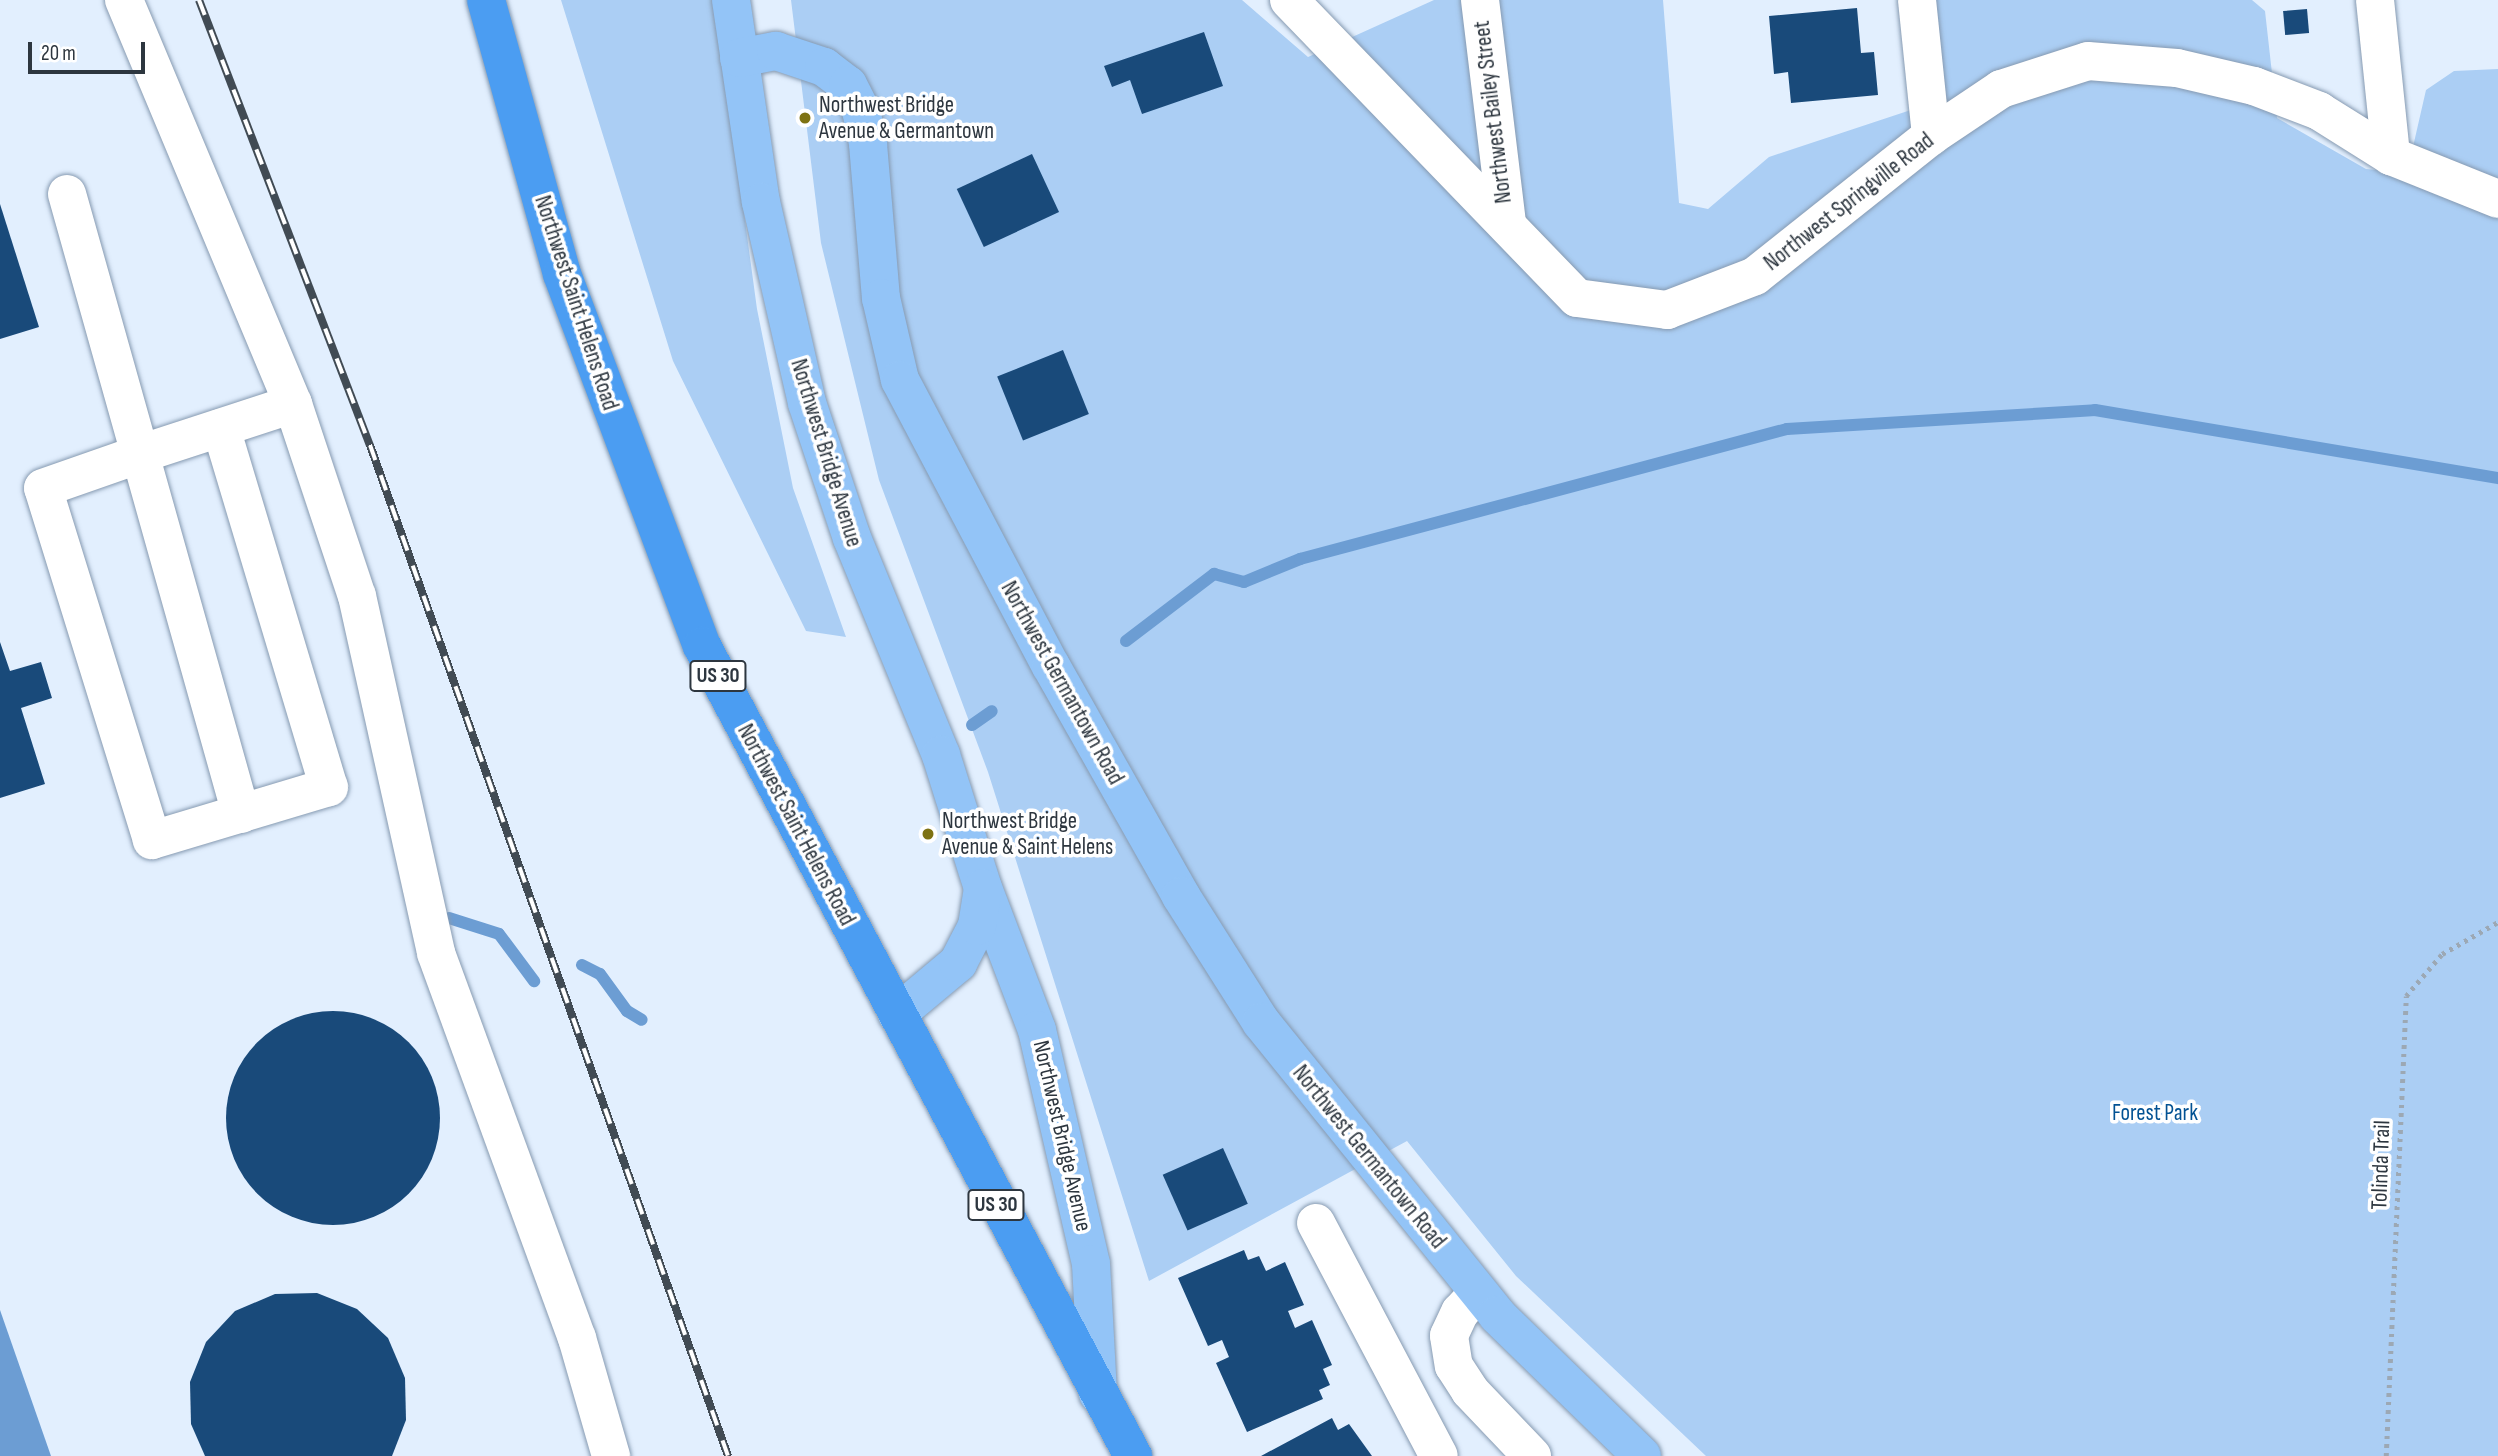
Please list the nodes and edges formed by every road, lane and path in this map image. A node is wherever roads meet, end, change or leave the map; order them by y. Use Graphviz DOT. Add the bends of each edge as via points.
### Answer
graph roads {
  1 [pos="124,0"];
  2 [pos="486,0"];
  3 [pos="731,0"];
  4 [pos="1289,0"];
  5 [pos="1480,0"];
  6 [pos="1917,0"];
  7 [pos="2375,0"];
  8 [pos="740,58"];
  9 [pos="1931,136"];
  10 [pos="2391,156"];
  11 [pos="67,194"];
  12 [pos="2498,199"];
  13 [pos="1507,224"];
  14 [pos="293,404"];
  15 [pos="221,428"];
  16 [pos="140,454"];
  17 [pos="241,814"];
  18 [pos="983,888"];
  19 [pos="2498,922"];
  20 [pos="897,1014"];
  21 [pos="1316,1223"];
  22 [pos="1478,1293"];
  23 [pos="1098,1394"];
  24 [pos="611,1456"];
  25 [pos="1133,1456"];
  26 [pos="1439,1456"];
  27 [pos="1532,1456"];
  28 [pos="1642,1456"];
  29 [pos="2386,1456"];
  1 -- 14 [label="street"];
  2 -- 20 [label="highway, Northwest Saint Helens Road / US 30" via="562,274 702,646"];
  3 -- 8 [label="main road, Northwest Bridge Avenue"];
  4 -- 13 [label="street, Northwest Springville Road"];
  5 -- 13 [label="street, Northwest Bailey Street"];
  6 -- 9 [label="street"];
  7 -- 10 [label="street"];
  8 -- 18 [label="main road, Northwest Bridge Avenue" via="761,202 807,403 856,550 941,755"];
  8 -- 22 [label="main road, Northwest Germantown Road" via="776,51 824,67 848,85 861,110 868,144 881,298 900,380 923,429 1174,883 1261,1021"];
  9 -- 10 [label="street, Northwest Springville Road" via="2001,89 2088,61 2177,68 2254,86 2319,111"];
  9 -- 13 [label="street, Northwest Springville Road" via="1755,276 1667,310 1577,298"];
  10 -- 12 [label="street, Northwest Springville Road"];
  11 -- 16 [label="street"];
  14 -- 15 [label="street"];
  14 -- 24 [label="street" via="357,596 436,953 572,1325"];
  15 -- 16 [label="street"];
  15 -- 17 [label="street" via="329,787"];
  16 -- 17 [label="street"];
  16 -- 17 [label="street" via="43,488 152,841"];
  18 -- 20 [label="main road, Northwest Bridge Avenue" via="977,926 958,963"];
  18 -- 23 [label="main road, Northwest Bridge Avenue" via="1037,1031 1091,1264"];
  19 -- 29 [label="path, Tolinda Trail" via="2442,954 2406,996"];
  20 -- 23 [label="highway, Northwest Saint Helens Road / US 30"];
  21 -- 26 [label="street"];
  22 -- 27 [label="street" via="1460,1312 1449,1336 1454,1366 1470,1391"];
  22 -- 28 [label="main road, Northwest Germantown Road"];
  23 -- 25 [label="highway, Northwest Saint Helens Road / US 30"];
}
